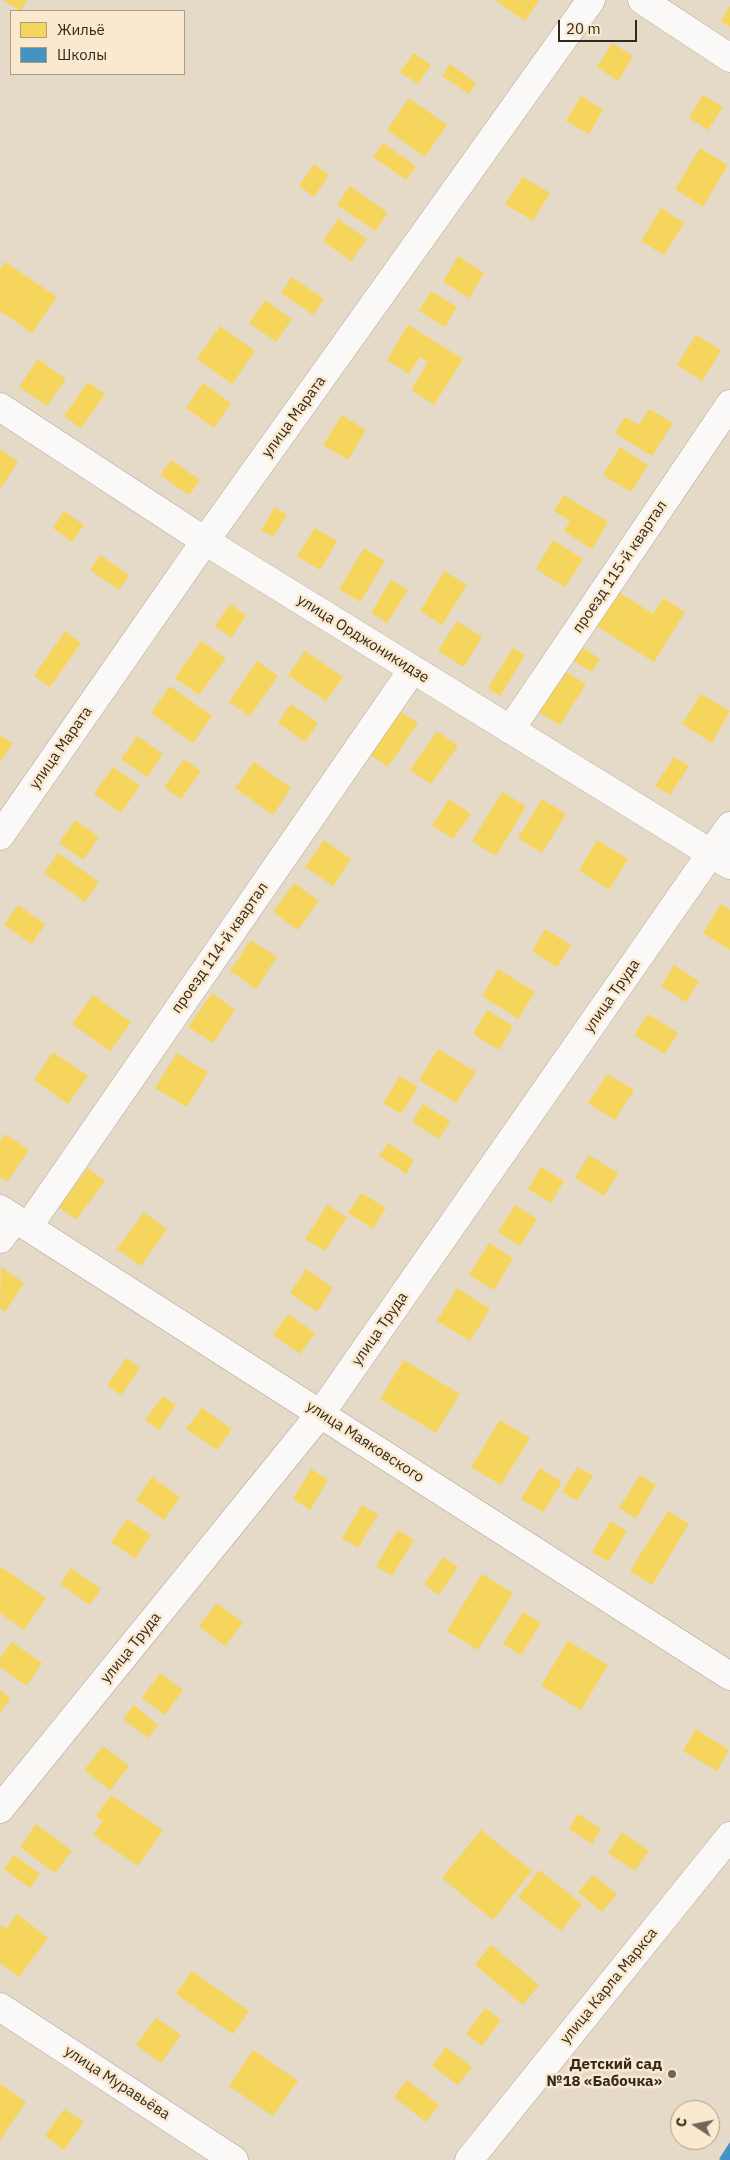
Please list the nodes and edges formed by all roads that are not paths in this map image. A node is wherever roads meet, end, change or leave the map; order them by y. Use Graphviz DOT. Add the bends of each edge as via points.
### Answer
graph roads {
  1 [pos="591,0"];
  2 [pos="642,0"];
  3 [pos="730,58"];
  4 [pos="730,404"];
  5 [pos="1,410"];
  6 [pos="205,541"];
  7 [pos="413,669"];
  8 [pos="510,730"];
  9 [pos="730,826"];
  10 [pos="0,836"];
  11 [pos="721,859"];
  12 [pos="11,1223"];
  13 [pos="321,1414"];
  14 [pos="730,1676"];
  15 [pos="0,1809"];
  16 [pos="730,1836"];
  17 [pos="0,2007"];
  18 [pos="234,2160"];
  19 [pos="469,2160"];
  1 -- 6 [label="street, улица Марата"];
  2 -- 3 [label="street"];
  4 -- 8 [label="street, проезд 115-й квартал"];
  5 -- 6 [label="street, улица Орджоникидзе"];
  6 -- 7 [label="street, улица Орджоникидзе"];
  6 -- 10 [label="street, улица Марата"];
  7 -- 8 [label="street, улица Орджоникидзе"];
  7 -- 12 [label="street, проезд 114-й квартал"];
  8 -- 11 [label="street, улица Орджоникидзе"];
  9 -- 11 [label="street, улица Труда"];
  11 -- 13 [label="street, улица Труда"];
  12 -- 13 [label="street, улица Маяковского"];
  13 -- 14 [label="street, улица Маяковского"];
  13 -- 15 [label="street, улица Труда"];
  16 -- 19 [label="street, улица Карла Маркса"];
  17 -- 18 [label="street, улица Муравьёва"];
}
